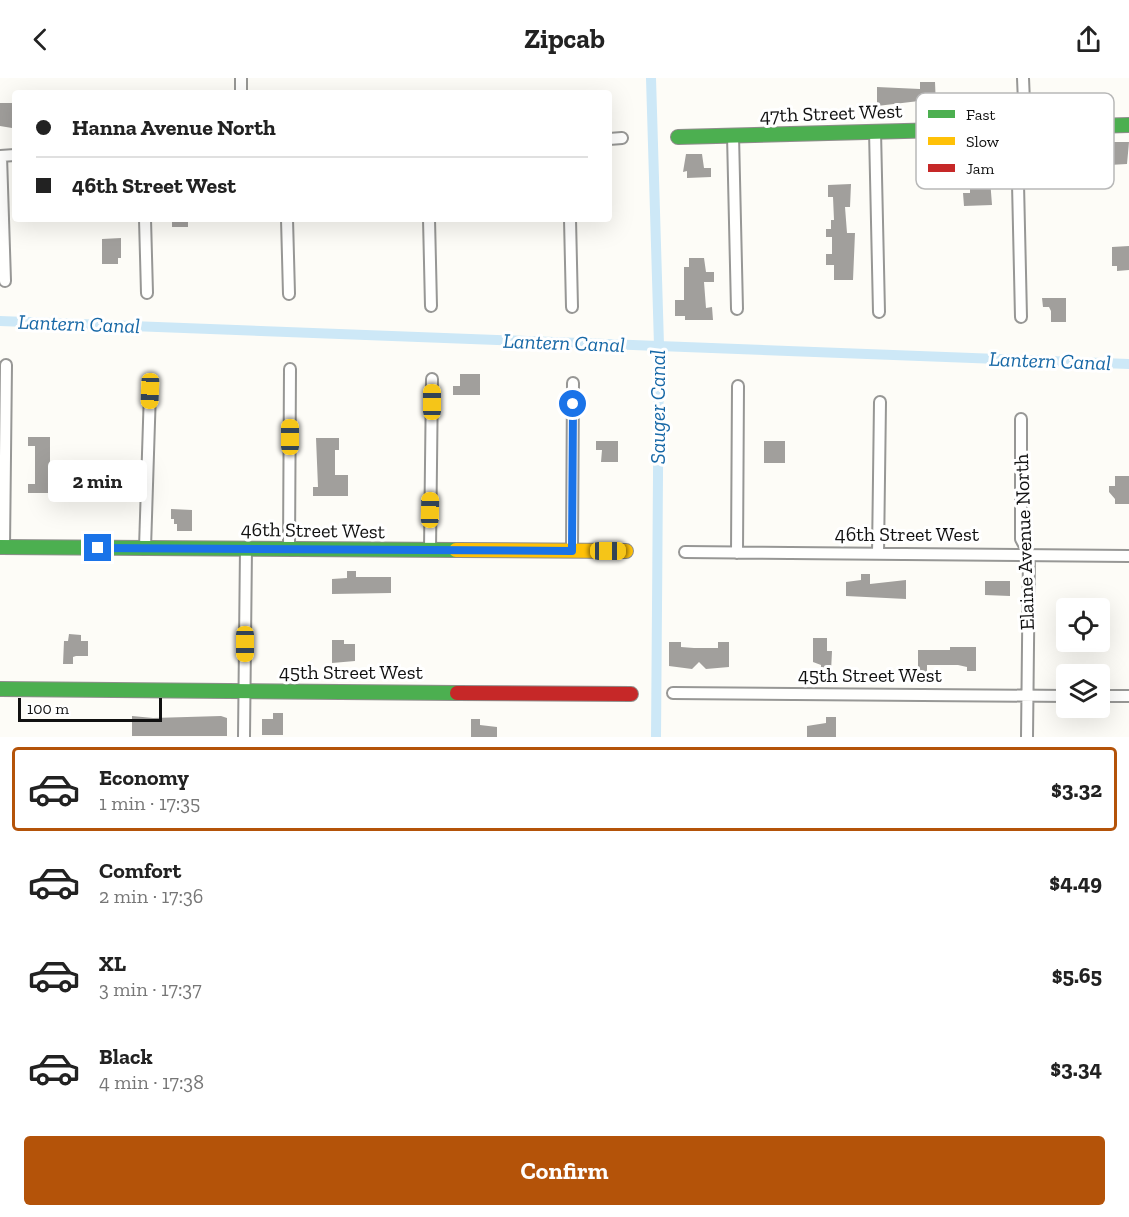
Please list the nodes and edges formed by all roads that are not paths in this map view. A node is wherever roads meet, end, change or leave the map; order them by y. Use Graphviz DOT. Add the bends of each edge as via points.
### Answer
graph roads {
  1 [pos="1023,78"];
  2 [pos="1024,93"];
  3 [pos="1114,125"];
  4 [pos="1129,125"];
  5 [pos="916,130"];
  6 [pos="875,131"];
  7 [pos="734,135"];
  8 [pos="678,137"];
  9 [pos="622,138"];
  10 [pos="612,139"];
  11 [pos="1,156"];
  12 [pos="1018,189"];
  13 [pos="145,222"];
  14 [pos="287,222"];
  15 [pos="429,222"];
  16 [pos="570,222"];
  17 [pos="5,281"];
  18 [pos="147,293"];
  19 [pos="289,294"];
  20 [pos="431,306"];
  21 [pos="572,307"];
  22 [pos="737,309"];
  23 [pos="879,312"];
  24 [pos="1021,317"];
  25 [pos="6,365"];
  26 [pos="290,369"];
  27 [pos="432,379"];
  28 [pos="573,383"];
  29 [pos="738,386"];
  30 [pos="150,391"];
  31 [pos="880,402"];
  32 [pos="1021,419"];
  33 [pos="2,547"];
  34 [pos="145,548"];
  35 [pos="246,548"];
  36 [pos="289,549"];
  37 [pos="430,550"];
  38 [pos="572,551"];
  39 [pos="626,552"];
  40 [pos="685,552"];
  41 [pos="737,553"];
  42 [pos="878,554"];
  43 [pos="1029,554"];
  44 [pos="1129,555"];
  45 [pos="0,689"];
  46 [pos="244,691"];
  47 [pos="673,693"];
  48 [pos="631,694"];
  49 [pos="1027,696"];
  50 [pos="1056,696"];
  51 [pos="1110,696"];
  52 [pos="1129,696"];
  53 [pos="244,737"];
  54 [pos="1027,737"];
  1 -- 2 [label="street"];
  3 -- 4 [label="street, 47th Street West"];
  5 -- 6 [label="street, 47th Street West"];
  6 -- 7 [label="street, 47th Street West"];
  6 -- 23 [label="street"];
  7 -- 8 [label="street, 47th Street West"];
  7 -- 22 [label="street"];
  9 -- 10 [label="street"];
  11 -- 17 [label="street"];
  12 -- 24 [label="street"];
  13 -- 18 [label="street"];
  14 -- 19 [label="street"];
  15 -- 20 [label="street"];
  16 -- 21 [label="street"];
  25 -- 33 [label="street"];
  26 -- 36 [label="street"];
  27 -- 37 [label="street"];
  28 -- 38 [label="street"];
  29 -- 41 [label="street"];
  30 -- 34 [label="street"];
  31 -- 42 [label="street"];
  32 -- 43 [label="street, Elaine Avenue North" via="1021,539"];
  33 -- 34 [label="street, 46th Street West"];
  34 -- 35 [label="street, 46th Street West"];
  35 -- 36 [label="street, 46th Street West"];
  35 -- 46 [label="street"];
  36 -- 37 [label="street, 46th Street West"];
  37 -- 38 [label="street, 46th Street West"];
  38 -- 39 [label="street, 46th Street West"];
  40 -- 41 [label="street, 46th Street West"];
  41 -- 42 [label="street, 46th Street West"];
  42 -- 43 [label="street, 46th Street West"];
  43 -- 44 [label="street, 46th Street West"];
  43 -- 49 [label="street, Elaine Avenue North"];
  45 -- 46 [label="street, 45th Street West"];
  46 -- 48 [label="street, 45th Street West"];
  46 -- 53 [label="street"];
  47 -- 49 [label="street, 45th Street West"];
  49 -- 50 [label="street, 45th Street West"];
  49 -- 54 [label="street, Elaine Avenue North"];
  51 -- 52 [label="street"];
}
